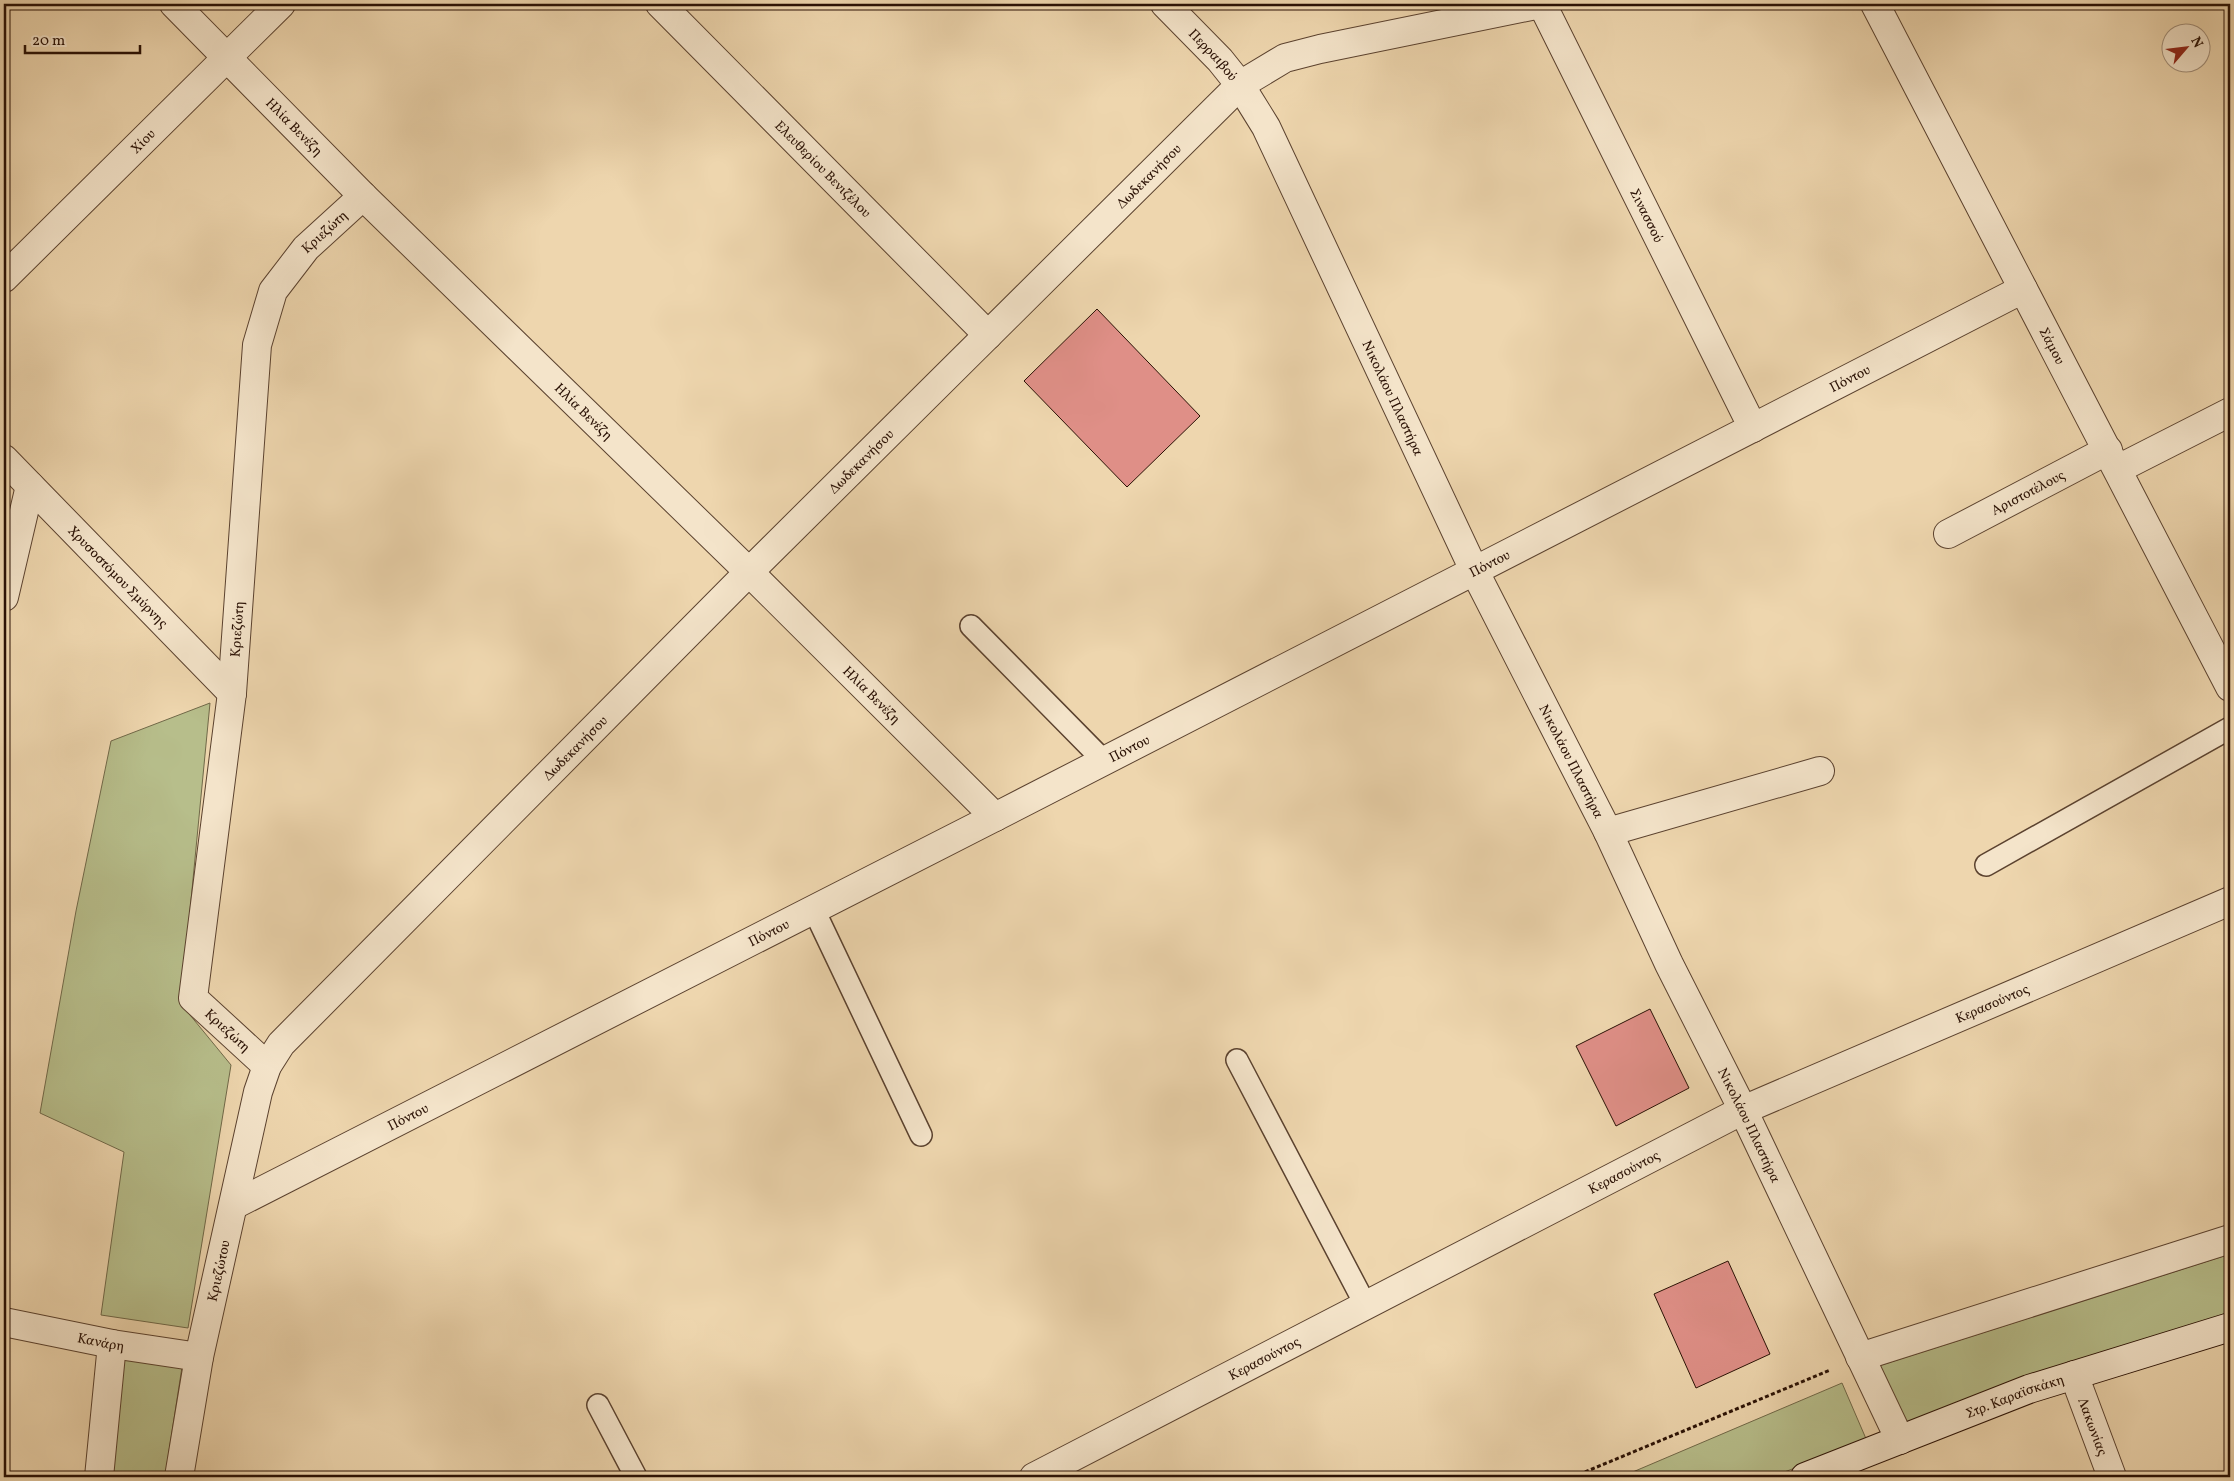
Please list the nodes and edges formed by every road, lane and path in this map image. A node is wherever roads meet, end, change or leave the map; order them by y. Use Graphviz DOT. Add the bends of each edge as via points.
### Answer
graph roads {
  1 [pos="174,4"];
  2 [pos="281,4"];
  3 [pos="660,4"];
  4 [pos="1165,4"];
  5 [pos="1542,4"];
  6 [pos="1875,4"];
  7 [pos="227,58"];
  8 [pos="1240,85"];
  9 [pos="363,196"];
  10 [pos="4,278"];
  11 [pos="2023,289"];
  12 [pos="988,335"];
  13 [pos="2230,412"];
  14 [pos="1753,428"];
  15 [pos="4,459"];
  16 [pos="2113,459"];
  17 [pos="30,486"];
  18 [pos="1948,534"];
  19 [pos="1474,570"];
  20 [pos="749,572"];
  21 [pos="4,597"];
  22 [pos="971,626"];
  23 [pos="2230,687"];
  24 [pos="232,692"];
  25 [pos="2230,728"];
  26 [pos="1104,761"];
  27 [pos="1820,772"];
  28 [pos="995,817"];
  29 [pos="1608,832"];
  30 [pos="1986,864"];
  31 [pos="2230,902"];
  32 [pos="813,908"];
  33 [pos="1237,1060"];
  34 [pos="267,1066"];
  35 [pos="1743,1110"];
  36 [pos="921,1135"];
  37 [pos="234,1205"];
  38 [pos="2230,1239"];
  39 [pos="1365,1304"];
  40 [pos="4,1322"];
  41 [pos="2230,1327"];
  42 [pos="112,1344"];
  43 [pos="199,1357"];
  44 [pos="1860,1357"];
  45 [pos="2074,1375"];
  46 [pos="598,1405"];
  47 [pos="1900,1440"];
  48 [pos="99,1477"];
  49 [pos="179,1477"];
  50 [pos="636,1477"];
  51 [pos="1034,1477"];
  52 [pos="1573,1477"];
  53 [pos="1804,1477"];
  54 [pos="2112,1477"];
  1 -- 7 [label="street, Ηλία Βενέζη"];
  2 -- 7 [label="street, Χίου"];
  3 -- 12 [label="street, Ελευθερίου Βενιζέλου"];
  4 -- 8 [label="street, Περραιβού"];
  5 -- 8 [label="street, Δωδεκανήσου" via="1302,53 1285,58"];
  5 -- 14 [label="street, Σινασσού"];
  6 -- 11 [label="street, Σάμου"];
  7 -- 9 [label="street, Ηλία Βενέζη"];
  7 -- 10 [label="street, Χίου"];
  8 -- 12 [label="street, Δωδεκανήσου"];
  8 -- 19 [label="street, Νικολάου Πλαστήρα" via="1266,127"];
  9 -- 20 [label="street, Ηλία Βενέζη"];
  9 -- 24 [label="street, Κριεζώτη" via="306,248 273,291 257,344"];
  11 -- 14 [label="street, Πόντου"];
  11 -- 16 [label="street, Σάμου"];
  12 -- 20 [label="street, Δωδεκανήσου"];
  13 -- 16 [label="street, Αριστοτέλους"];
  14 -- 19 [label="street, Πόντου"];
  15 -- 17 [label="street, Χρυσοστόμου Σμύρνης"];
  16 -- 18 [label="street, Αριστοτέλους"];
  16 -- 23 [label="street, Σάμου"];
  17 -- 21 [label="street"];
  17 -- 24 [label="street, Χρυσοστόμου Σμύρνης"];
  19 -- 26 [label="street, Πόντου"];
  19 -- 29 [label="street, Νικολάου Πλαστήρα"];
  20 -- 28 [label="street, Ηλία Βενέζη"];
  20 -- 34 [label="street, Δωδεκανήσου" via="281,1044"];
  22 -- 26 [label="lane"];
  24 -- 34 [label="street, Κριεζώτη" via="193,998"];
  25 -- 30 [label="lane"];
  26 -- 28 [label="street, Πόντου"];
  27 -- 29 [label="street"];
  28 -- 32 [label="street, Πόντου"];
  29 -- 35 [label="street, Νικολάου Πλαστήρα"];
  31 -- 35 [label="street, Κερασούντος"];
  32 -- 36 [label="lane"];
  32 -- 37 [label="street, Πόντου"];
  33 -- 39 [label="lane"];
  34 -- 37 [label="street, Κριεζώτου" via="258,1092"];
  35 -- 39 [label="street, Κερασούντος"];
  35 -- 44 [label="street, Νικολάου Πλαστήρα"];
  37 -- 43 [label="street, Κριεζώτου"];
  38 -- 44 [label="street"];
  39 -- 51 [label="street, Κερασούντος"];
  40 -- 42 [label="street, Κανάρη"];
  41 -- 45 [label="street, Στρ. Καραϊσκάκη"];
  42 -- 43 [label="street, Κανάρη"];
  42 -- 48 [label="street"];
  43 -- 49 [label="street, Κριεζώτου"];
  44 -- 47 [label="street, Νικολάου Πλαστήρα"];
  44 -- 52 [label="path"];
  45 -- 47 [label="street, Στρ. Καραϊσκάκη" via="2029,1389"];
  45 -- 54 [label="street, Λακωνίας"];
  46 -- 50 [label="lane"];
  47 -- 53 [label="street, Στρ. Καραϊσκάκη"];
}
